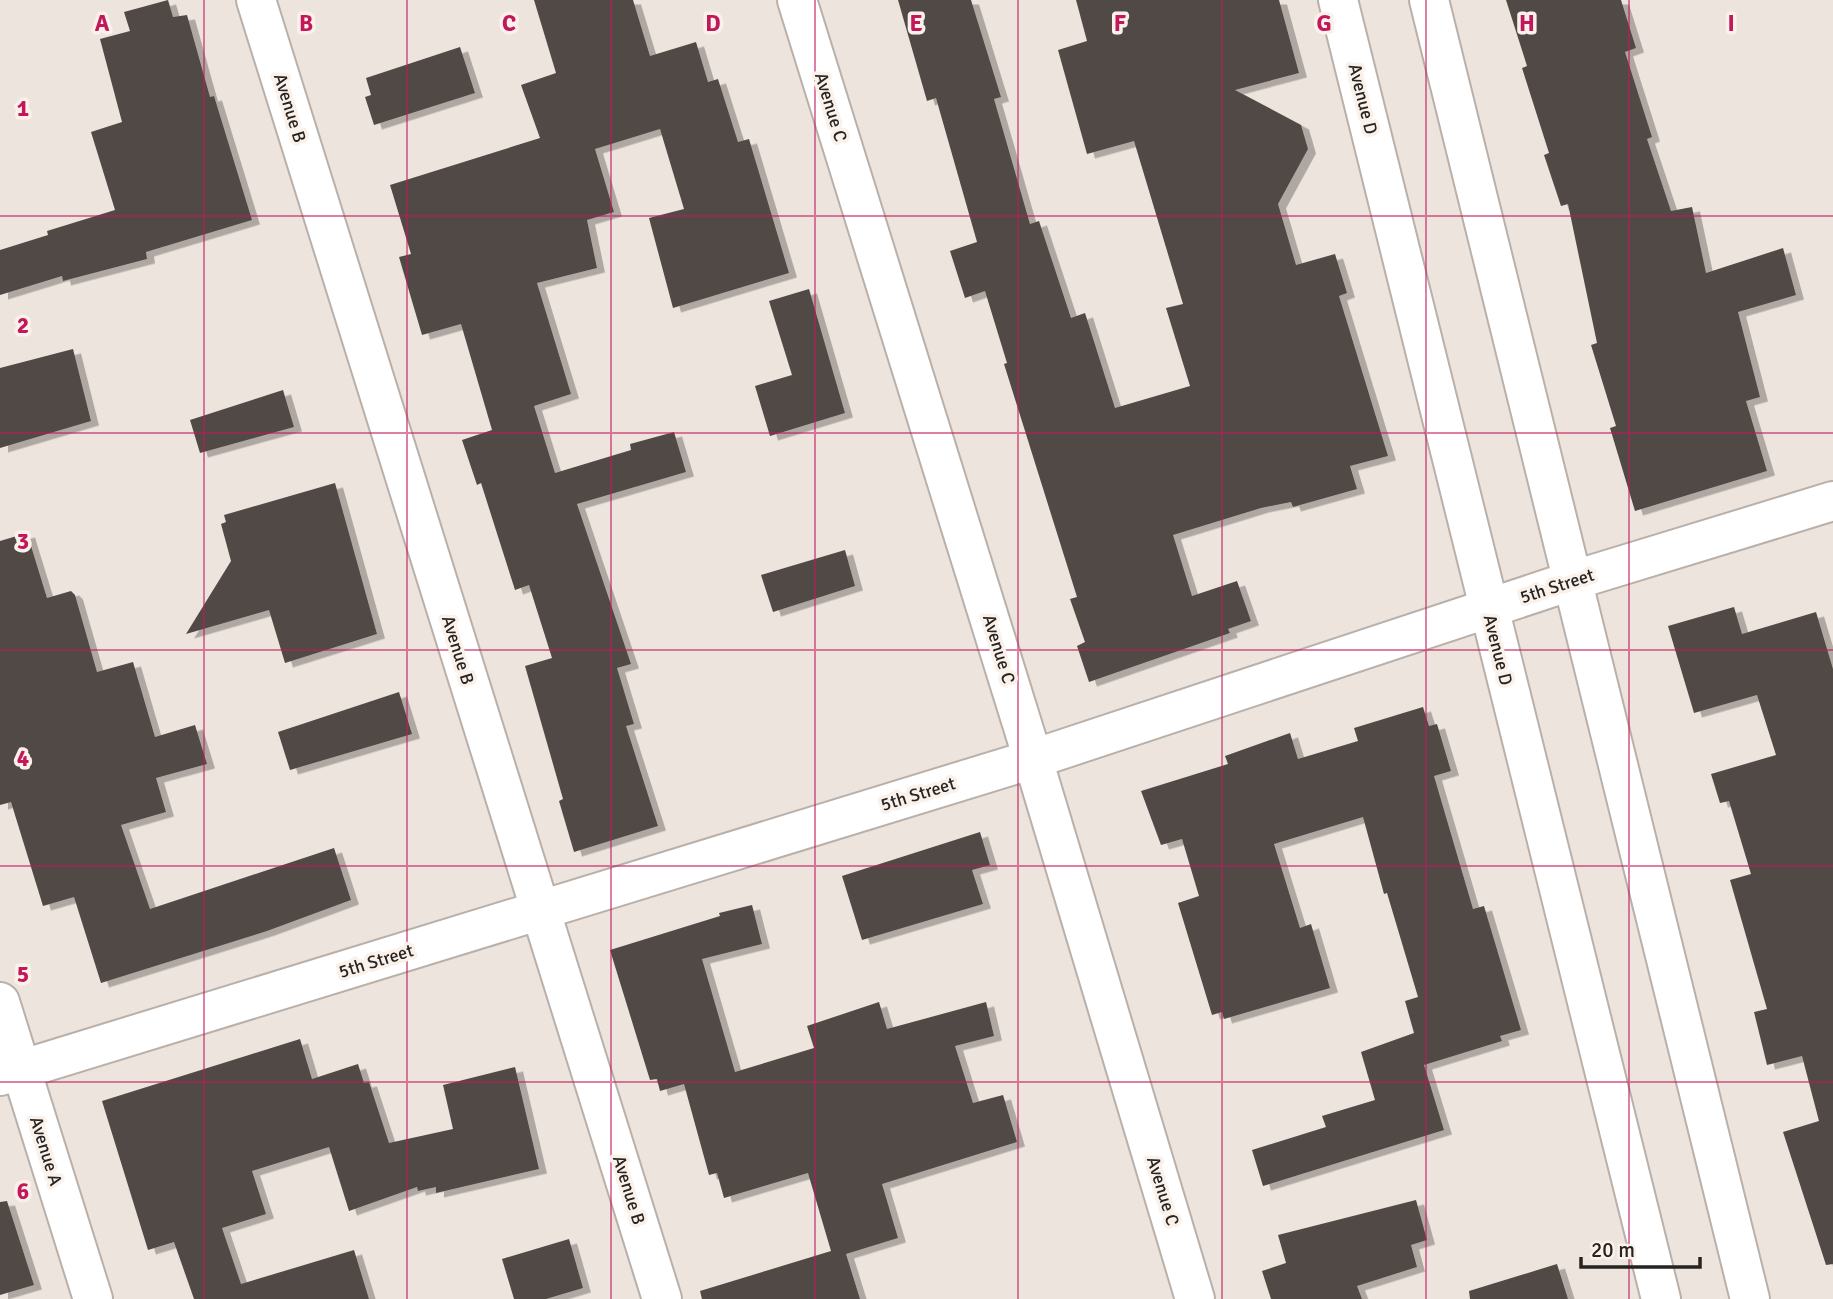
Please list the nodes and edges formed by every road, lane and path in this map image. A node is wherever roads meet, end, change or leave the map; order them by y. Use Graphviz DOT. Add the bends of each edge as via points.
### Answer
graph roads {
  1 [pos="256,0"];
  2 [pos="797,0"];
  3 [pos="1338,0"];
  4 [pos="1429,0"];
  5 [pos="1833,501"];
  6 [pos="1571,581"];
  7 [pos="1488,608"];
  8 [pos="1033,759"];
  9 [pos="540,911"];
  10 [pos="0,1002"];
  11 [pos="10,1073"];
  12 [pos="93,1299"];
  13 [pos="662,1299"];
  14 [pos="1195,1299"];
  15 [pos="1661,1299"];
  16 [pos="1750,1299"];
  1 -- 9 [label="street, Avenue B"];
  2 -- 8 [label="street, Avenue C"];
  3 -- 7 [label="street, Avenue D"];
  4 -- 6 [label="street"];
  5 -- 6 [label="street, 5th Street"];
  6 -- 7 [label="street, 5th Street"];
  6 -- 16 [label="street"];
  7 -- 8 [label="street, 5th Street"];
  7 -- 15 [label="street, Avenue D"];
  8 -- 9 [label="street, 5th Street"];
  8 -- 14 [label="street, Avenue C"];
  9 -- 11 [label="street, 5th Street"];
  9 -- 13 [label="street, Avenue B"];
  10 -- 11 [label="street, Avenue A"];
  11 -- 12 [label="street, Avenue A"];
}
